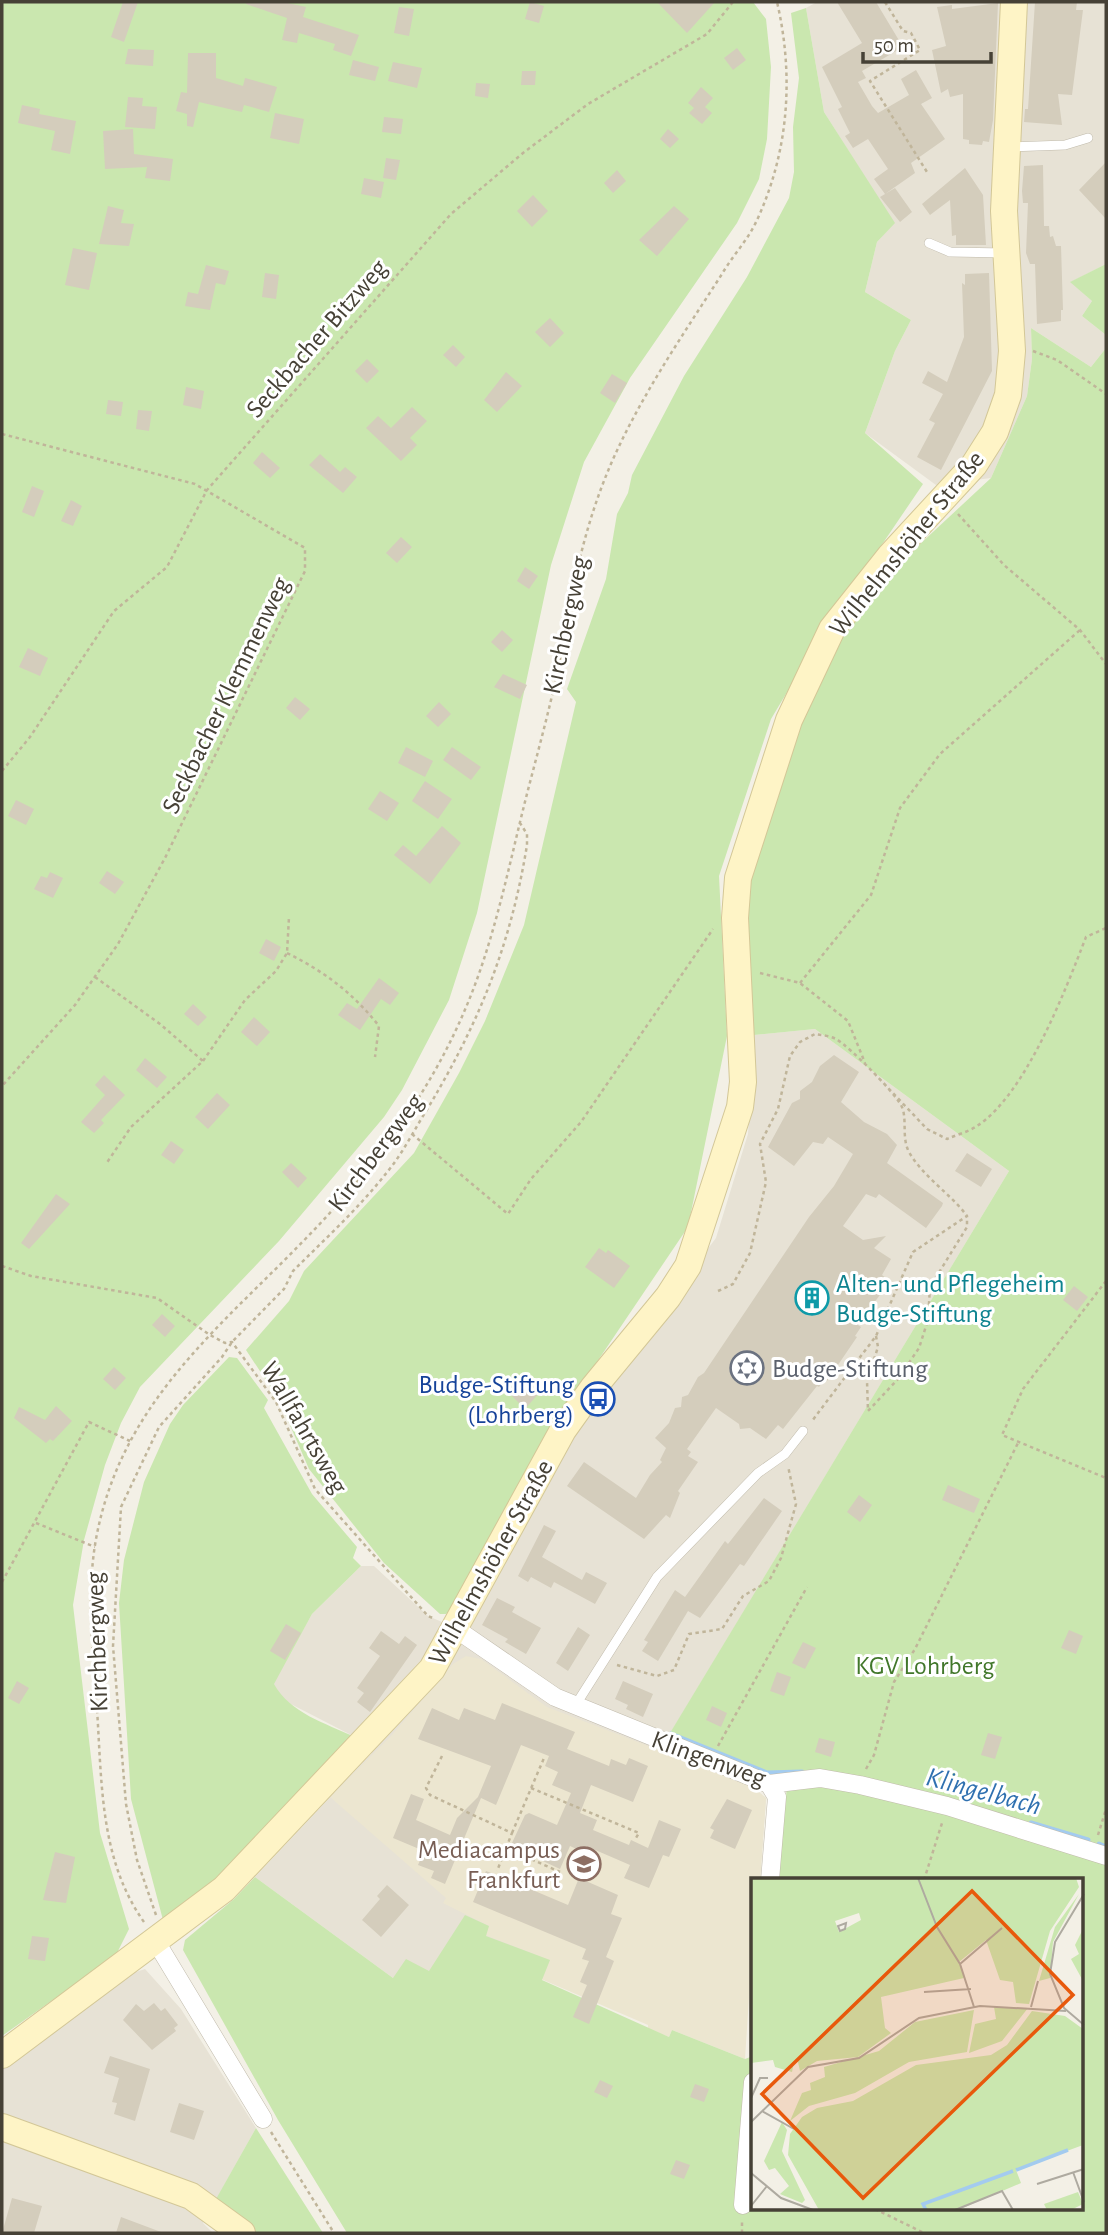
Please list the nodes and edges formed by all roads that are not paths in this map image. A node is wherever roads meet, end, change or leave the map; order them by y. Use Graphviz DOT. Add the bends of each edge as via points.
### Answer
graph roads {
  1 [pos="1014,2"];
  2 [pos="1088,138"];
  3 [pos="1006,147"];
  4 [pos="929,243"];
  5 [pos="1006,253"];
  6 [pos="803,1431"];
  7 [pos="456,1629"];
  8 [pos="575,1706"];
  9 [pos="769,1784"];
  10 [pos="1100,1854"];
  11 [pos="770,1878"];
  12 [pos="160,1937"];
  13 [pos="2,2055"];
  14 [pos="751,2107"];
  15 [pos="263,2119"];
  16 [pos="2,2127"];
  17 [pos="743,2205"];
  18 [pos="242,2233"];
  1 -- 3 [label="main road, Wilhelmshöher Straße"];
  2 -- 3 [label="lane" via="1065,145"];
  3 -- 5 [label="main road, Wilhelmshöher Straße"];
  4 -- 5 [label="lane" via="950,252"];
  5 -- 7 [label="main road, Wilhelmshöher Straße" via="1012,351 1008,395 995,432 974,465 832,629 789,720 738,878 740,1107 688,1266 563,1430"];
  6 -- 8 [label="lane" via="785,1454 758,1473 657,1577"];
  7 -- 8 [label="street, Klingenweg"];
  7 -- 12 [label="main road, Wilhelmshöher Straße" via="432,1669 247,1868"];
  8 -- 9 [label="street, Klingenweg"];
  9 -- 10 [label="street, Klingenweg" via="820,1778 860,1785 947,1806"];
  9 -- 11 [label="street" via="777,1797"];
  12 -- 13 [label="main road, Wilhelmshöher Straße"];
  12 -- 15 [label="street"];
  14 -- 17 [label="street"];
  16 -- 18 [label="main road" via="191,2196"];
}
